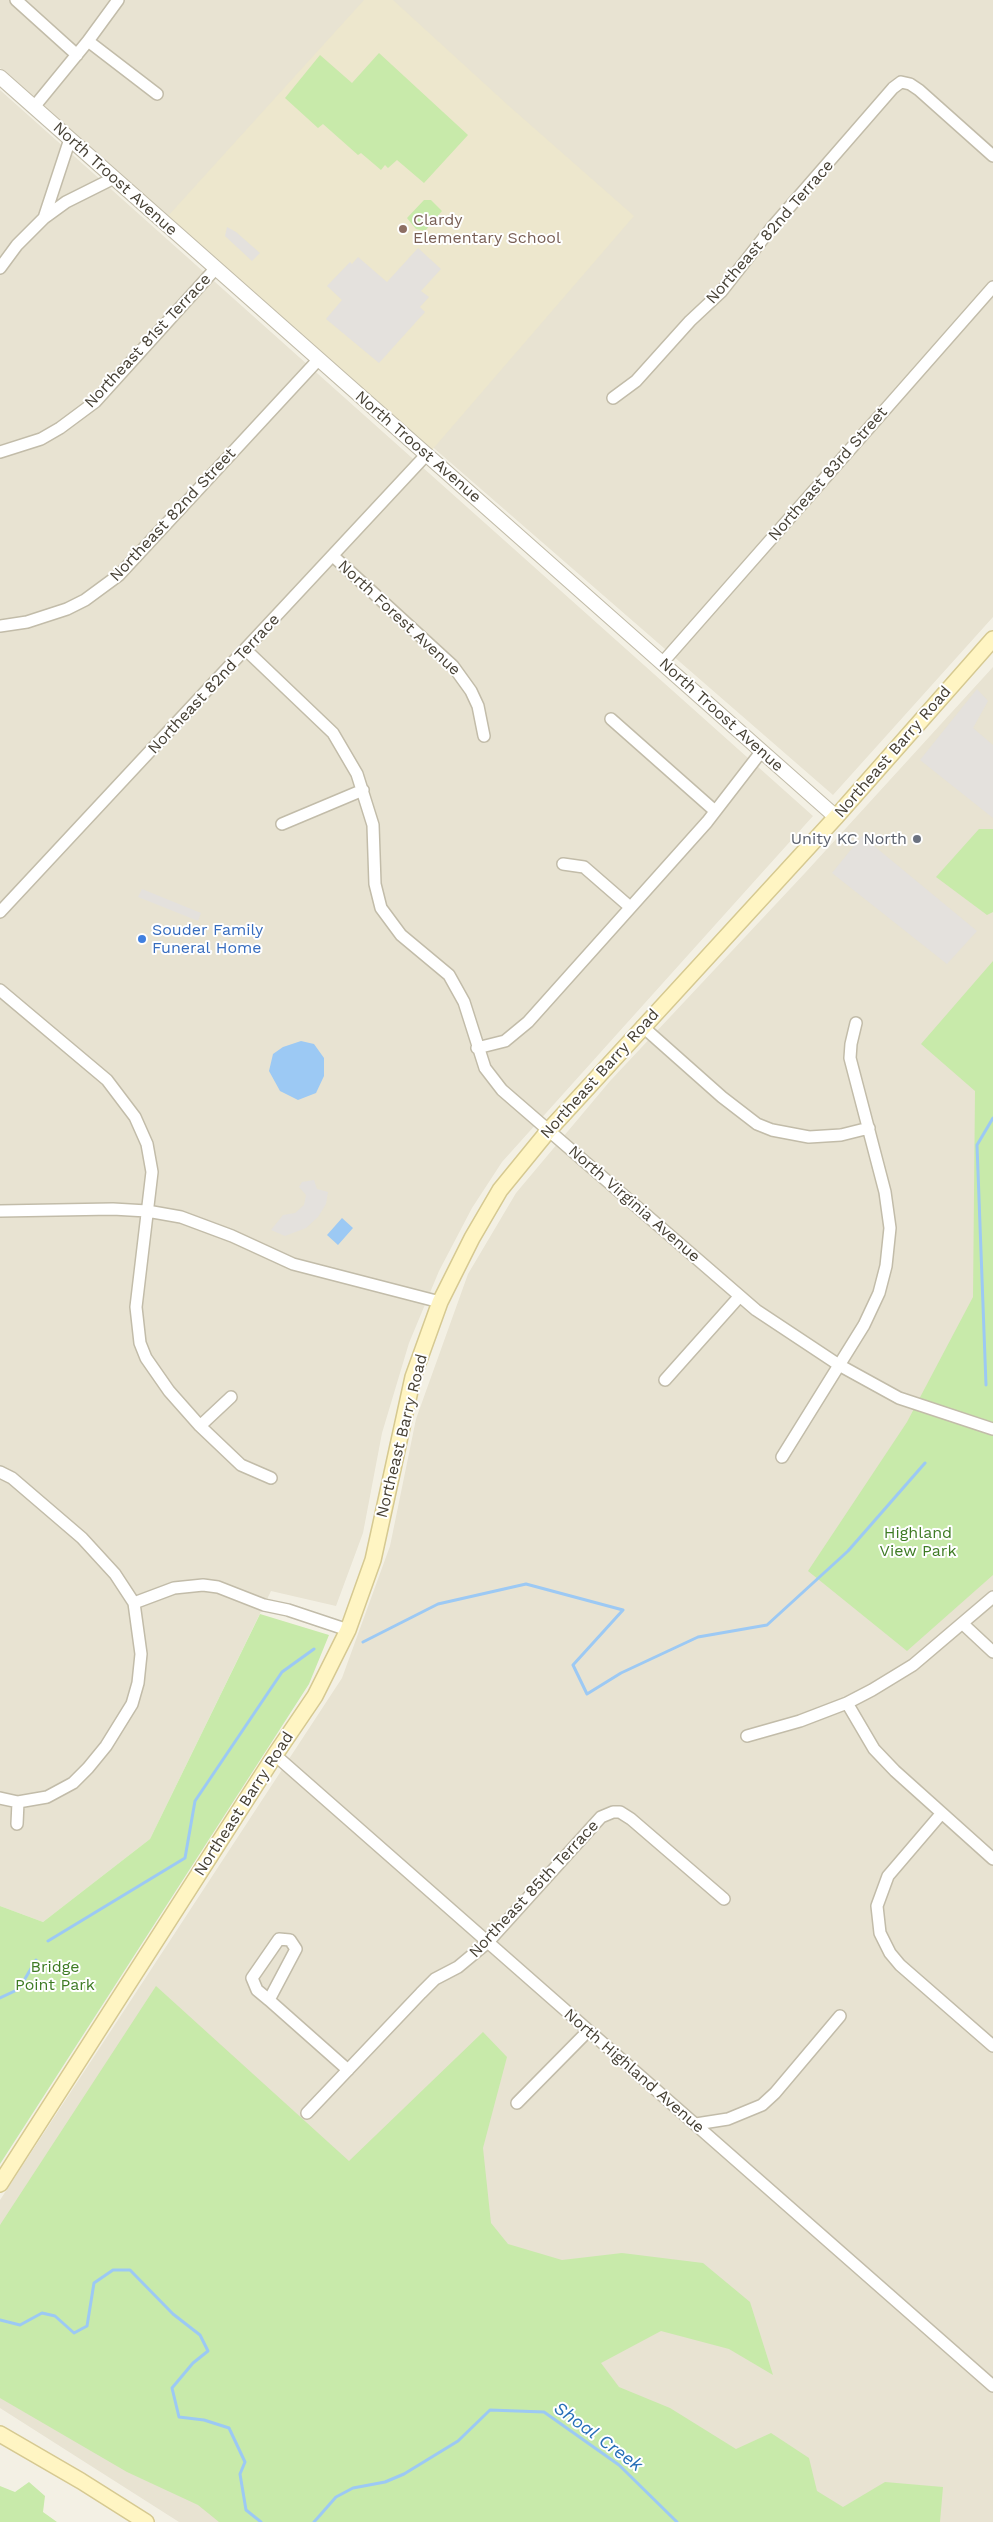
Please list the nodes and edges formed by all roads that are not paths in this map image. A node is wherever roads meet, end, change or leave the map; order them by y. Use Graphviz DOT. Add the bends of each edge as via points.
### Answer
graph roads {
  1 [pos="16,0"];
  2 [pos="118,0"];
  3 [pos="88,41"];
  4 [pos="77,55"];
  5 [pos="0,77"];
  6 [pos="157,94"];
  7 [pos="34,107"];
  8 [pos="70,139"];
  9 [pos="993,156"];
  10 [pos="114,178"];
  11 [pos="44,218"];
  12 [pos="0,268"];
  13 [pos="216,268"];
  14 [pos="993,287"];
  15 [pos="318,360"];
  16 [pos="613,398"];
  17 [pos="0,452"];
  18 [pos="427,454"];
  19 [pos="333,556"];
  20 [pos="0,626"];
  21 [pos="993,639"];
  22 [pos="246,650"];
  23 [pos="663,662"];
  24 [pos="611,719"];
  25 [pos="484,736"];
  26 [pos="761,752"];
  27 [pos="363,790"];
  28 [pos="715,811"];
  29 [pos="836,817"];
  30 [pos="282,824"];
  31 [pos="563,864"];
  32 [pos="630,907"];
  33 [pos="0,912"];
  34 [pos="0,990"];
  35 [pos="856,1023"];
  36 [pos="642,1026"];
  37 [pos="477,1048"];
  38 [pos="869,1128"];
  39 [pos="549,1130"];
  40 [pos="0,1211"];
  41 [pos="147,1211"];
  42 [pos="739,1296"];
  43 [pos="440,1302"];
  44 [pos="839,1365"];
  45 [pos="665,1380"];
  46 [pos="231,1397"];
  47 [pos="200,1426"];
  48 [pos="993,1429"];
  49 [pos="782,1457"];
  50 [pos="0,1472"];
  51 [pos="271,1478"];
  52 [pos="993,1597"];
  53 [pos="134,1604"];
  54 [pos="963,1624"];
  55 [pos="348,1630"];
  56 [pos="993,1652"];
  57 [pos="847,1703"];
  58 [pos="747,1736"];
  59 [pos="275,1755"];
  60 [pos="0,1798"];
  61 [pos="18,1802"];
  62 [pos="941,1814"];
  63 [pos="17,1824"];
  64 [pos="993,1859"];
  65 [pos="724,1899"];
  66 [pos="488,1942"];
  67 [pos="268,2000"];
  68 [pos="840,2016"];
  69 [pos="588,2031"];
  70 [pos="993,2046"];
  71 [pos="348,2070"];
  72 [pos="517,2103"];
  73 [pos="306,2113"];
  74 [pos="696,2124"];
  75 [pos="0,2184"];
  76 [pos="993,2386"];
  77 [pos="0,2434"];
  78 [pos="146,2522"];
  1 -- 4 [label="street"];
  2 -- 3 [label="street"];
  3 -- 4 [label="street"];
  3 -- 6 [label="street"];
  4 -- 7 [label="street"];
  5 -- 7 [label="street, North Troost Avenue"];
  7 -- 8 [label="street, North Troost Avenue"];
  8 -- 10 [label="street, North Troost Avenue"];
  8 -- 11 [label="street"];
  9 -- 16 [label="street, Northeast 82nd Terrace" via="919,90 901,82 773,226 721,292 636,381"];
  10 -- 11 [label="street" via="66,202"];
  10 -- 13 [label="street, North Troost Avenue"];
  11 -- 12 [label="street"];
  13 -- 15 [label="street, North Troost Avenue"];
  13 -- 17 [label="street, Northeast 81st Terrace" via="95,402 47,435"];
  14 -- 23 [label="street, Northeast 83rd Street"];
  15 -- 18 [label="street, North Troost Avenue"];
  15 -- 20 [label="street, Northeast 82nd Street" via="119,575 91,596 66,609 26,622"];
  18 -- 19 [label="street, Northeast 82nd Terrace"];
  18 -- 23 [label="street, North Troost Avenue"];
  19 -- 22 [label="street, Northeast 82nd Terrace"];
  19 -- 25 [label="street, North Forest Avenue" via="453,666 471,691 480,713"];
  21 -- 29 [label="main road, Northeast Barry Road"];
  22 -- 27 [label="street, North Virginia Avenue" via="333,733"];
  22 -- 33 [label="street, Northeast 82nd Terrace"];
  23 -- 26 [label="street, North Troost Avenue"];
  24 -- 28 [label="street"];
  26 -- 28 [label="street"];
  26 -- 29 [label="street, North Troost Avenue"];
  27 -- 30 [label="street"];
  27 -- 37 [label="street, North Virginia Avenue" via="373,825 375,884 381,908 401,935 449,975 464,1002"];
  28 -- 32 [label="street"];
  29 -- 36 [label="main road, Northeast Barry Road"];
  31 -- 32 [label="street" via="584,867"];
  32 -- 37 [label="street" via="528,1022 505,1041"];
  34 -- 41 [label="street" via="107,1080 128,1105 141,1129 150,1158 152,1172"];
  35 -- 38 [label="street" via="850,1058"];
  36 -- 38 [label="street" via="757,1124 809,1137 841,1135"];
  36 -- 39 [label="main road, Northeast Barry Road"];
  37 -- 39 [label="street, North Virginia Avenue" via="492,1079"];
  38 -- 44 [label="street" via="886,1192 889,1247 884,1279 872,1310"];
  39 -- 42 [label="street, North Virginia Avenue"];
  39 -- 43 [label="main road, Northeast Barry Road" via="500,1190"];
  40 -- 41 [label="street"];
  41 -- 43 [label="street" via="208,1226 294,1264"];
  41 -- 47 [label="street" via="136,1307 140,1343 168,1391"];
  42 -- 44 [label="street, North Virginia Avenue"];
  42 -- 45 [label="street"];
  43 -- 55 [label="main road, Northeast Barry Road" via="413,1377 373,1560"];
  44 -- 48 [label="street, North Virginia Avenue" via="899,1398"];
  44 -- 49 [label="street"];
  46 -- 47 [label="street"];
  47 -- 51 [label="street" via="241,1465"];
  50 -- 53 [label="street" via="12,1478 88,1544 115,1574"];
  52 -- 54 [label="street"];
  53 -- 55 [label="street" via="174,1588 218,1587 264,1605"];
  53 -- 61 [label="street" via="140,1639 140,1669 132,1704 120,1725 73,1783 47,1797"];
  54 -- 56 [label="street"];
  54 -- 57 [label="street" via="913,1665"];
  55 -- 59 [label="main road, Northeast Barry Road" via="316,1696"];
  57 -- 58 [label="street"];
  57 -- 62 [label="street" via="874,1749"];
  59 -- 66 [label="street, North Highland Avenue"];
  59 -- 75 [label="main road, Northeast Barry Road"];
  60 -- 61 [label="street"];
  61 -- 63 [label="street"];
  62 -- 64 [label="street"];
  62 -- 70 [label="street" via="888,1876 877,1906 880,1933 900,1965"];
  65 -- 66 [label="street, Northeast 85th Terrace" via="631,1819 620,1812 613,1812 602,1817"];
  66 -- 69 [label="street, North Highland Avenue"];
  66 -- 71 [label="street, Northeast 85th Terrace" via="458,1967 436,1979"];
  67 -- 67 [label="street" via="296,1949 290,1940 279,1939 252,1978"];
  67 -- 71 [label="street"];
  68 -- 74 [label="street" via="762,2106 728,2119"];
  69 -- 72 [label="street"];
  69 -- 74 [label="street, North Highland Avenue"];
  71 -- 73 [label="street, Northeast 85th Terrace"];
  74 -- 76 [label="street, North Highland Avenue"];
  77 -- 78 [label="main road"];
}
